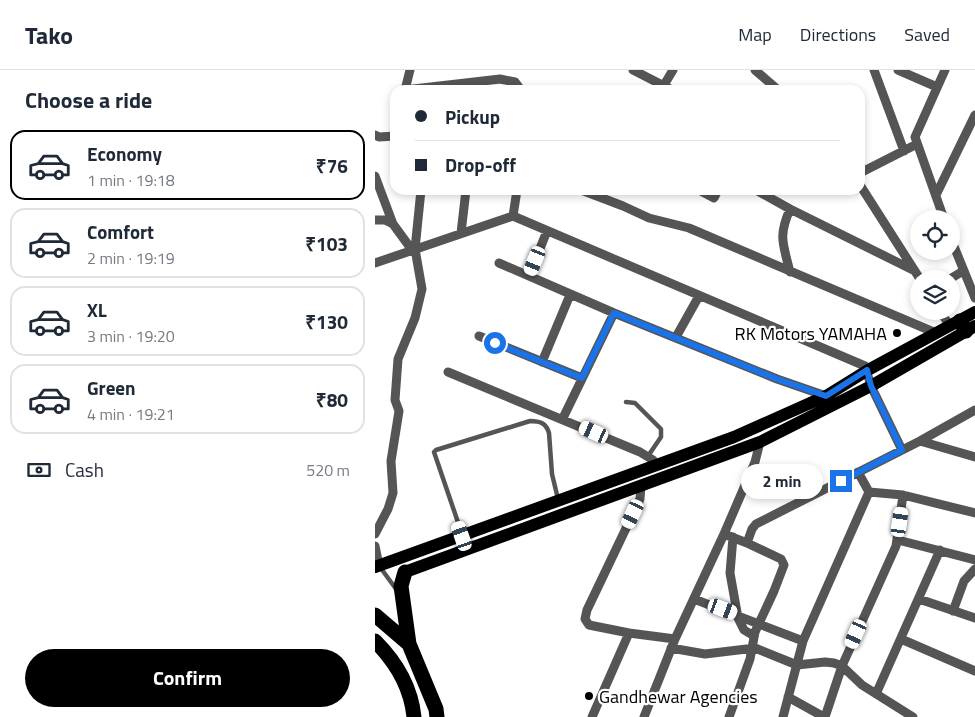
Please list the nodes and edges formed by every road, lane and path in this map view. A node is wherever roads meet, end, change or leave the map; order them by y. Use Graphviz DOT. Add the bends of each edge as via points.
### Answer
graph roads {
  1 [pos="410,70"];
  2 [pos="633,70"];
  3 [pos="673,70"];
  4 [pos="755,70"];
  5 [pos="874,70"];
  6 [pos="898,70"];
  7 [pos="945,70"];
  8 [pos="406,85"];
  9 [pos="445,85"];
  10 [pos="517,85"];
  11 [pos="659,85"];
  12 [pos="667,85"];
  13 [pos="772,85"];
  14 [pos="937,87"];
  15 [pos="975,116"];
  16 [pos="390,136"];
  17 [pos="375,138"];
  18 [pos="917,144"];
  19 [pos="904,151"];
  20 [pos="865,170"];
  21 [pos="375,176"];
  22 [pos="865,193"];
  23 [pos="420,195"];
  24 [pos="466,195"];
  25 [pos="516,195"];
  26 [pos="594,195"];
  27 [pos="765,195"];
  28 [pos="936,196"];
  29 [pos="790,209"];
  30 [pos="941,210"];
  31 [pos="513,216"];
  32 [pos="375,220"];
  33 [pos="393,224"];
  34 [pos="547,231"];
  35 [pos="461,233"];
  36 [pos="413,249"];
  37 [pos="959,260"];
  38 [pos="375,263"];
  39 [pos="499,263"];
  40 [pos="915,270"];
  41 [pos="910,271"];
  42 [pos="963,271"];
  43 [pos="790,272"];
  44 [pos="960,273"];
  45 [pos="529,276"];
  46 [pos="570,295"];
  47 [pos="699,296"];
  48 [pos="975,298"];
  49 [pos="975,312"];
  50 [pos="614,313"];
  51 [pos="963,326"];
  52 [pos="936,334"];
  53 [pos="479,336"];
  54 [pos="676,337"];
  55 [pos="542,362"];
  56 [pos="867,370"];
  57 [pos="448,372"];
  58 [pos="582,378"];
  59 [pos="871,386"];
  60 [pos="826,396"];
  61 [pos="626,402"];
  62 [pos="975,410"];
  63 [pos="563,418"];
  64 [pos="920,441"];
  65 [pos="760,442"];
  66 [pos="902,450"];
  67 [pos="975,457"];
  68 [pos="651,461"];
  69 [pos="858,472"];
  70 [pos="641,485"];
  71 [pos="869,492"];
  72 [pos="903,495"];
  73 [pos="559,501"];
  74 [pos="975,513"];
  75 [pos="375,534"];
  76 [pos="462,536"];
  77 [pos="729,536"];
  78 [pos="898,540"];
  79 [pos="747,543"];
  80 [pos="375,546"];
  81 [pos="940,550"];
  82 [pos="975,560"];
  83 [pos="377,566"];
  84 [pos="975,569"];
  85 [pos="405,572"];
  86 [pos="402,597"];
  87 [pos="694,598"];
  88 [pos="919,599"];
  89 [pos="953,611"];
  90 [pos="737,614"];
  91 [pos="375,615"];
  92 [pos="975,618"];
  93 [pos="759,622"];
  94 [pos="629,633"];
  95 [pos="754,636"];
  96 [pos="675,639"];
  97 [pos="901,639"];
  98 [pos="375,641"];
  99 [pos="803,641"];
  100 [pos="409,644"];
  101 [pos="671,648"];
  102 [pos="752,648"];
  103 [pos="797,665"];
  104 [pos="842,666"];
  105 [pos="975,671"];
  106 [pos="876,694"];
  107 [pos="788,697"];
  108 [pos="414,717"];
  109 [pos="437,717"];
  110 [pos="592,717"];
  111 [pos="644,717"];
  112 [pos="729,717"];
  113 [pos="783,717"];
  114 [pos="825,717"];
  115 [pos="913,717"];
  1 -- 8 [label="street"];
  2 -- 11 [label="street"];
  3 -- 12 [label="street"];
  4 -- 13 [label="street"];
  5 -- 19 [label="street"];
  6 -- 14 [label="street"];
  7 -- 14 [label="street"];
  9 -- 10 [label="street" via="500,78"];
  14 -- 18 [label="street" via="915,134"];
  15 -- 28 [label="street"];
  16 -- 17 [label="street"];
  18 -- 19 [label="street"];
  18 -- 28 [label="street"];
  19 -- 20 [label="street"];
  21 -- 33 [label="street"];
  22 -- 40 [label="street"];
  23 -- 36 [label="street"];
  24 -- 35 [label="street"];
  25 -- 31 [label="street"];
  26 -- 43 [label="street" via="649,218 689,228"];
  27 -- 29 [label="street"];
  28 -- 30 [label="street"];
  29 -- 41 [label="street"];
  29 -- 43 [label="street" via="782,234"];
  31 -- 34 [label="street"];
  31 -- 35 [label="street"];
  32 -- 33 [label="street"];
  33 -- 36 [label="street"];
  34 -- 45 [label="street"];
  34 -- 47 [label="street"];
  35 -- 36 [label="street"];
  36 -- 38 [label="street"];
  36 -- 75 [label="street" via="421,278 421,295 398,359 395,400 399,411 391,461 393,493"];
  37 -- 42 [label="street"];
  39 -- 45 [label="street"];
  42 -- 44 [label="street"];
  42 -- 48 [label="street"];
  43 -- 52 [label="street"];
  45 -- 46 [label="street"];
  46 -- 50 [label="street"];
  46 -- 55 [label="street"];
  47 -- 54 [label="street"];
  47 -- 56 [label="street" via="861,363"];
  49 -- 51 [label="main road"];
  50 -- 54 [label="street"];
  50 -- 58 [label="street"];
  51 -- 52 [label="main road"];
  51 -- 59 [label="main road"];
  52 -- 56 [label="main road"];
  53 -- 55 [label="street"];
  54 -- 60 [label="street"];
  55 -- 58 [label="street"];
  56 -- 59 [label="street"];
  56 -- 60 [label="main road"];
  57 -- 63 [label="street"];
  58 -- 63 [label="street"];
  59 -- 65 [label="main road"];
  59 -- 66 [label="street"];
  60 -- 68 [label="main road" via="734,438"];
  61 -- 68 [label="lane" via="635,403 661,429"];
  62 -- 64 [label="street"];
  63 -- 68 [label="street"];
  64 -- 66 [label="street"];
  64 -- 67 [label="street"];
  65 -- 70 [label="main road"];
  65 -- 77 [label="street"];
  66 -- 69 [label="street"];
  68 -- 73 [label="main road"];
  69 -- 71 [label="street"];
  69 -- 79 [label="street" via="756,524"];
  70 -- 85 [label="main road"];
  70 -- 94 [label="street" via="640,498 585,614 589,625"];
  71 -- 72 [label="street"];
  71 -- 99 [label="street"];
  72 -- 74 [label="street"];
  72 -- 78 [label="street"];
  73 -- 76 [label="main road"];
  73 -- 76 [label="lane" via="552,474 549,433 540,422 530,421 436,450"];
  76 -- 83 [label="main road"];
  77 -- 79 [label="street"];
  77 -- 87 [label="street"];
  77 -- 90 [label="street" via="730,573"];
  78 -- 81 [label="street"];
  78 -- 104 [label="street"];
  79 -- 93 [label="street" via="781,559 783,565"];
  80 -- 83 [label="street"];
  81 -- 82 [label="street"];
  81 -- 88 [label="street"];
  83 -- 86 [label="lane"];
  84 -- 89 [label="street" via="964,581"];
  85 -- 86 [label="highway"];
  86 -- 100 [label="highway"];
  87 -- 90 [label="street"];
  87 -- 96 [label="street"];
  88 -- 89 [label="street"];
  88 -- 97 [label="street"];
  89 -- 92 [label="street"];
  90 -- 93 [label="street"];
  90 -- 95 [label="street" via="744,630"];
  91 -- 100 [label="highway"];
  93 -- 95 [label="street"];
  93 -- 99 [label="street"];
  94 -- 96 [label="street"];
  94 -- 110 [label="street"];
  95 -- 102 [label="street"];
  96 -- 101 [label="street"];
  97 -- 105 [label="street"];
  97 -- 106 [label="street"];
  98 -- 108 [label="highway" via="399,670"];
  99 -- 103 [label="street"];
  100 -- 109 [label="highway" via="437,709"];
  101 -- 102 [label="street" via="705,654"];
  101 -- 111 [label="street"];
  102 -- 103 [label="street"];
  102 -- 112 [label="street"];
  103 -- 104 [label="street" via="830,662"];
  103 -- 107 [label="street"];
  104 -- 106 [label="street"];
  104 -- 114 [label="street"];
  106 -- 115 [label="street"];
  107 -- 113 [label="street"];
  107 -- 114 [label="street"];
}
